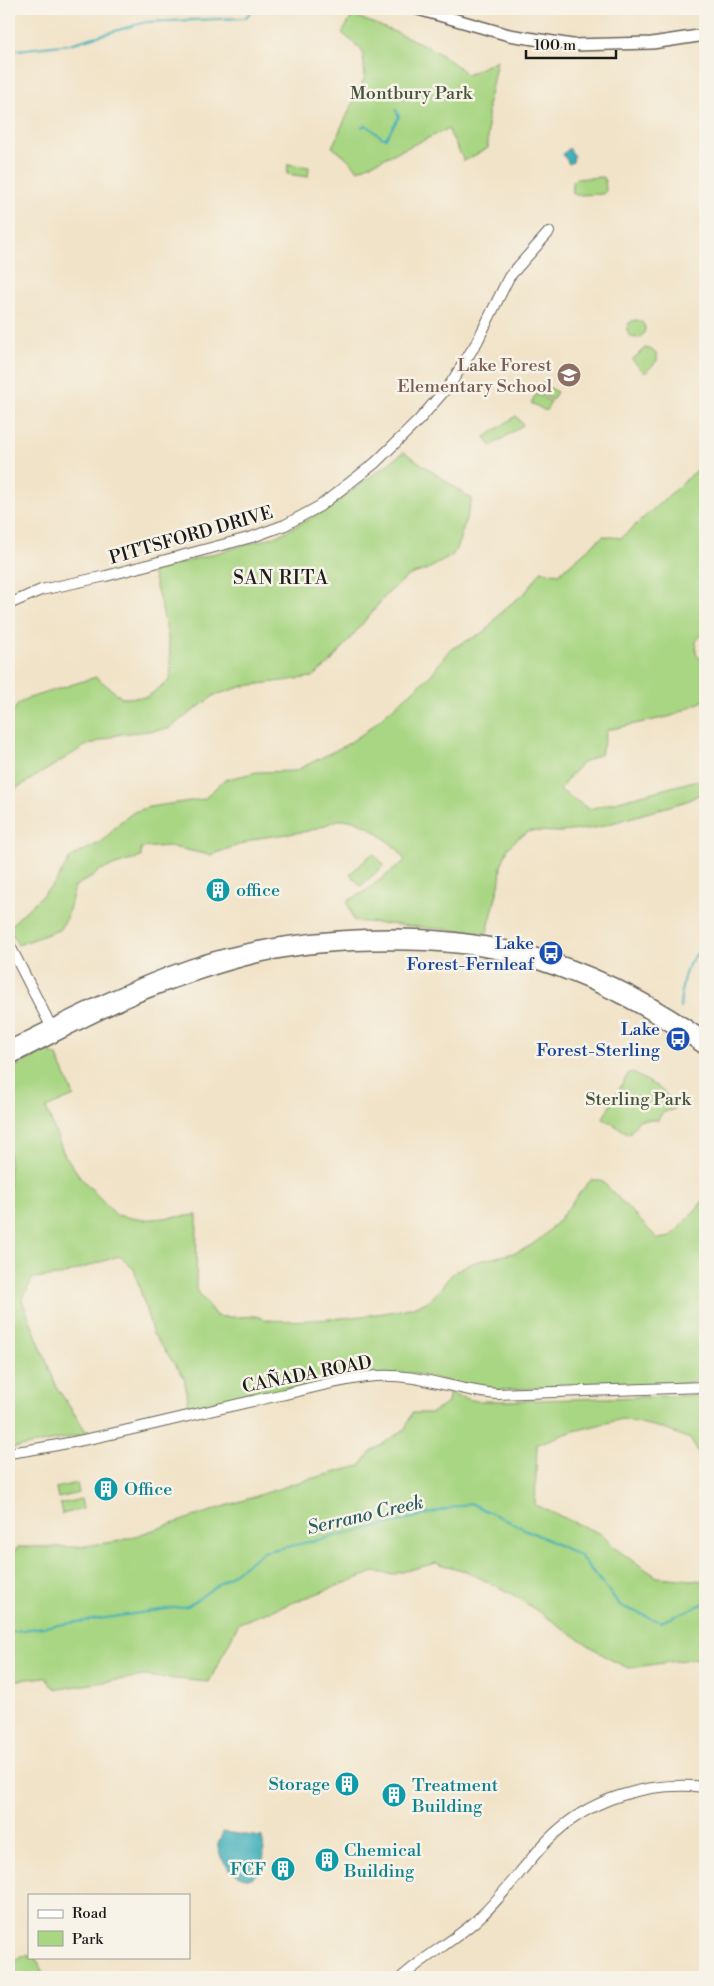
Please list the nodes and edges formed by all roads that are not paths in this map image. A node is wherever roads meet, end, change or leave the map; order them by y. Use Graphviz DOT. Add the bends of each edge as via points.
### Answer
graph roads {
  1 [pos="418,9"];
  2 [pos="705,35"];
  3 [pos="549,232"];
  4 [pos="9,604"];
  5 [pos="9,944"];
  6 [pos="53,1030"];
  7 [pos="705,1038"];
  8 [pos="9,1047"];
  9 [pos="705,1049"];
  10 [pos="9,1059"];
  11 [pos="705,1387"];
  12 [pos="9,1453"];
  13 [pos="705,1787"];
  14 [pos="402,1977"];
  1 -- 2 [label="main road" via="509,35 572,45 652,43"];
  3 -- 4 [label="street, PITTSFORD DRIVE" via="509,277 477,342 451,384 375,463 320,506 285,525 252,537 41,590"];
  5 -- 6 [label="street"];
  6 -- 7 [label="main road" via="142,982 256,946 408,934 518,948 556,959 632,992"];
  6 -- 8 [label="main road"];
  6 -- 9 [label="main road" via="147,992 258,957 331,947 413,944 521,958 559,970 652,1013"];
  6 -- 10 [label="main road"];
  11 -- 12 [label="street, CAÑADA ROAD" via="497,1394 474,1392 415,1377 377,1376"];
  13 -- 14 [label="street" via="643,1789 594,1806 550,1838 473,1924"];
}
